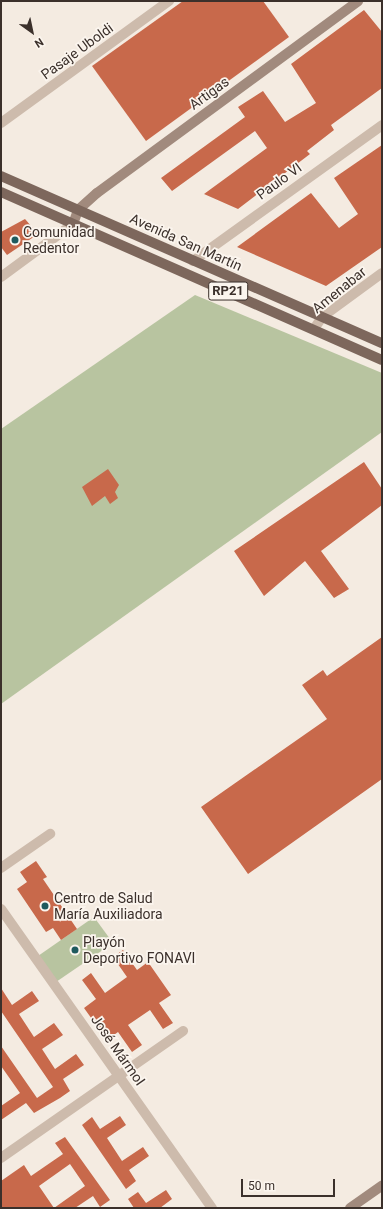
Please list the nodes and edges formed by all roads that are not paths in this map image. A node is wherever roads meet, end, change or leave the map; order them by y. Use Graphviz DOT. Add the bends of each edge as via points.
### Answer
graph roads {
  1 [pos="169,1"];
  2 [pos="358,1"];
  3 [pos="1,123"];
  4 [pos="382,124"];
  5 [pos="1,176"];
  6 [pos="1,192"];
  7 [pos="78,210"];
  8 [pos="73,224"];
  9 [pos="193,261"];
  10 [pos="382,273"];
  11 [pos="1,277"];
  12 [pos="322,317"];
  13 [pos="314,329"];
  14 [pos="382,343"];
  15 [pos="382,360"];
  16 [pos="50,834"];
  17 [pos="1,868"];
  18 [pos="1,909"];
  19 [pos="183,1031"];
  20 [pos="118,1075"];
  21 [pos="1,1158"];
  22 [pos="382,1186"];
  23 [pos="212,1208"];
  24 [pos="350,1208"];
  1 -- 3 [label="street, Pasaje Uboldi"];
  2 -- 7 [label="street, Artigas" via="97,193"];
  4 -- 9 [label="street, Paulo VI"];
  5 -- 7 [label="main road, Avenida San Martín / RP21"];
  6 -- 8 [label="main road, Avenida San Martín / RP21"];
  7 -- 8 [label="street"];
  7 -- 9 [label="main road, Avenida San Martín / RP21"];
  8 -- 11 [label="street"];
  8 -- 13 [label="main road, Avenida San Martín / RP21"];
  9 -- 12 [label="main road, Avenida San Martín / RP21"];
  10 -- 12 [label="street, Amenabar"];
  12 -- 13 [label="street, Amenabar"];
  12 -- 14 [label="main road, Avenida San Martín / RP21"];
  13 -- 15 [label="main road, Avenida San Martín / RP21"];
  16 -- 17 [label="street"];
  18 -- 20 [label="street, José Mármol"];
  19 -- 20 [label="street"];
  20 -- 21 [label="street"];
  20 -- 23 [label="street, José Mármol"];
  22 -- 24 [label="street"];
}
